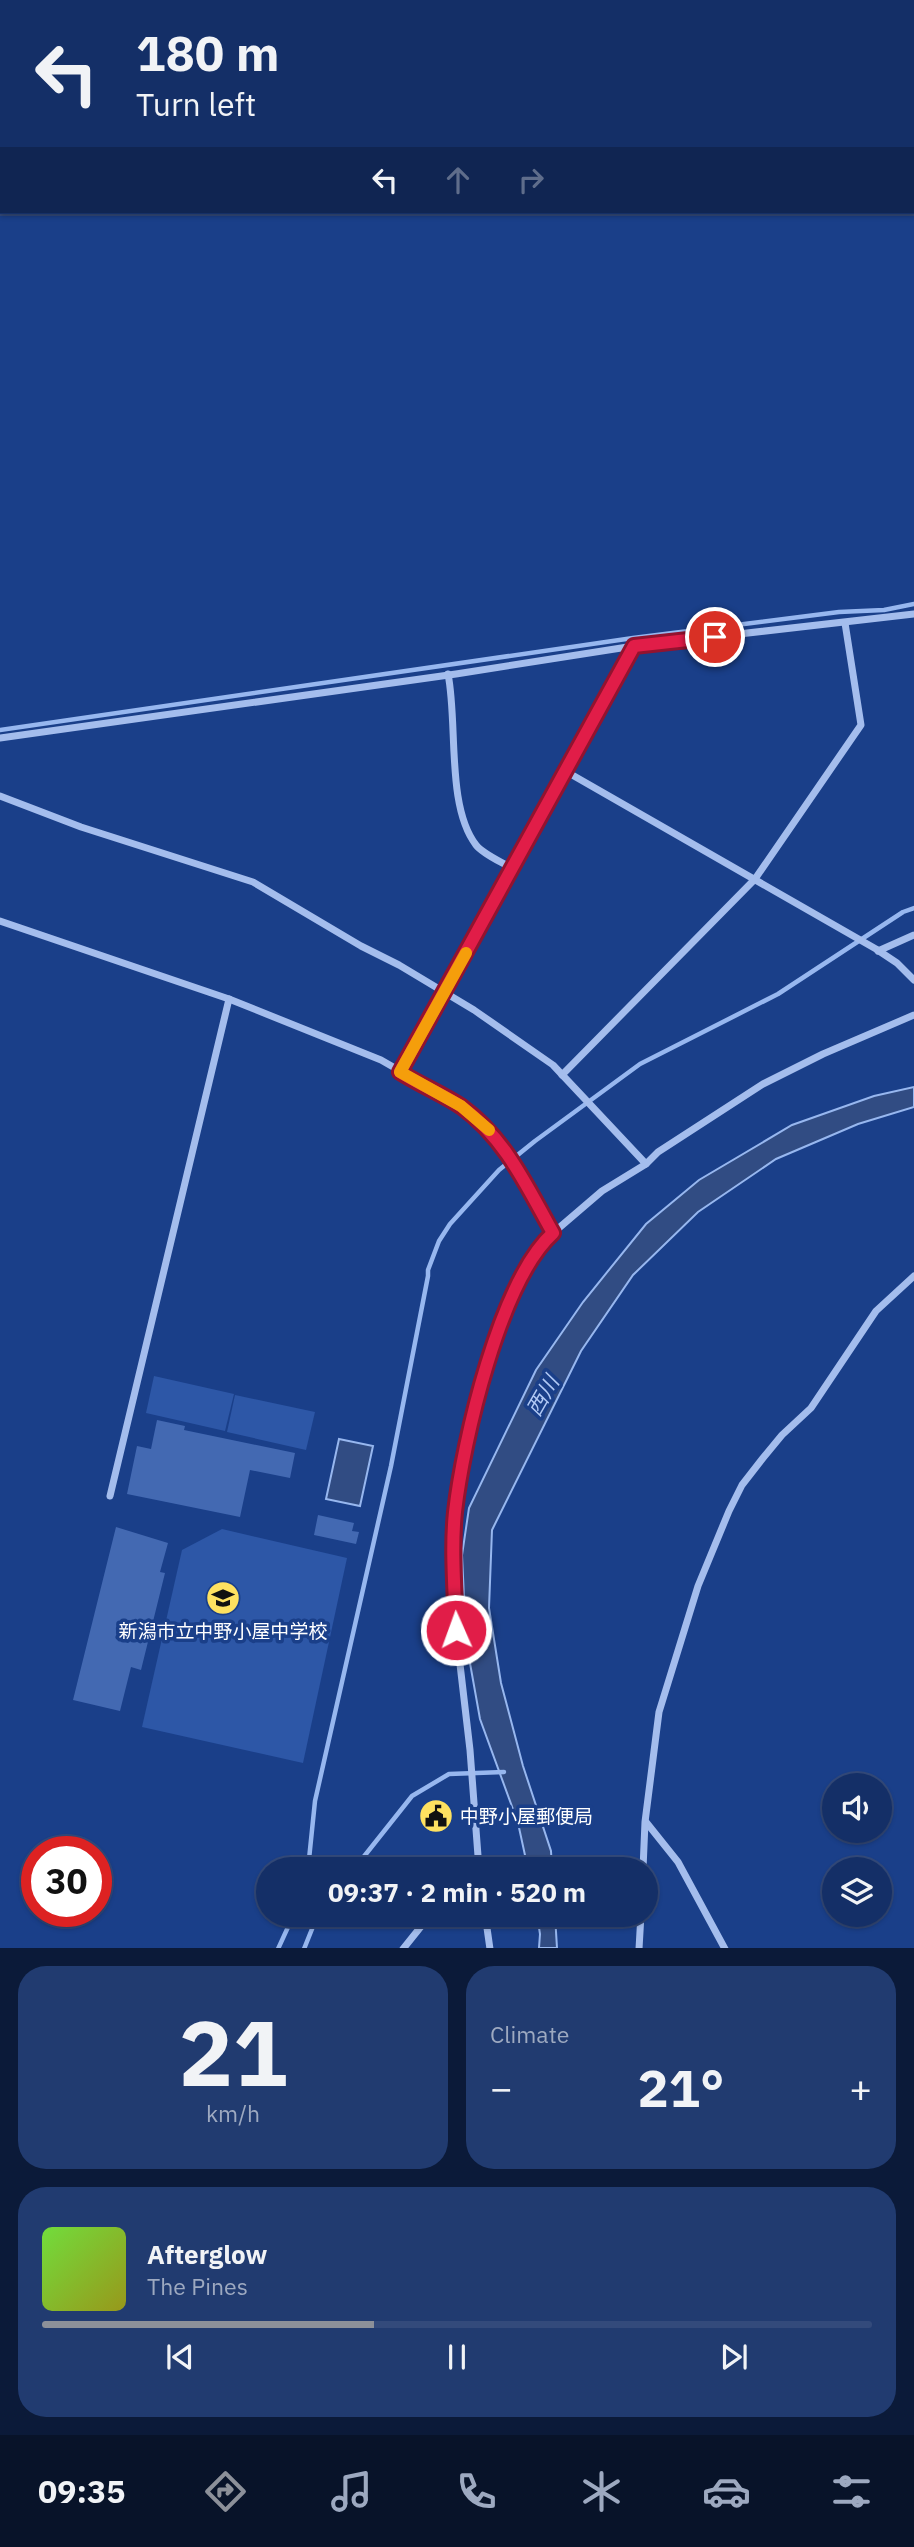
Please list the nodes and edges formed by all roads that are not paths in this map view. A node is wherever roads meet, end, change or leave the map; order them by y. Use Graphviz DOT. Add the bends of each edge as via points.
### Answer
graph roads {
  1 [pos="914,614"];
  2 [pos="845,624"];
  3 [pos="634,646"];
  4 [pos="448,674"];
  5 [pos="0,737"];
  6 [pos="567,772"];
  7 [pos="0,796"];
  8 [pos="513,869"];
  9 [pos="755,879"];
  10 [pos="0,921"];
  11 [pos="914,936"];
  12 [pos="878,951"];
  13 [pos="914,980"];
  14 [pos="445,992"];
  15 [pos="229,999"];
  16 [pos="914,1015"];
  17 [pos="400,1072"];
  18 [pos="562,1075"];
  19 [pos="646,1164"];
  20 [pos="553,1233"];
  21 [pos="914,1276"];
  22 [pos="110,1496"];
  23 [pos="645,1822"];
  24 [pos="477,1857"];
  25 [pos="644,1857"];
  26 [pos="420,1927"];
  27 [pos="487,1927"];
  28 [pos="640,1927"];
  29 [pos="403,1948"];
  30 [pos="490,1948"];
  31 [pos="639,1948"];
  32 [pos="725,1948"];
  1 -- 2 [label="street"];
  2 -- 3 [label="street"];
  2 -- 9 [label="street" via="862,725"];
  3 -- 4 [label="street"];
  3 -- 6 [label="street"];
  4 -- 5 [label="street"];
  4 -- 8 [label="street" via="462,820 477,847"];
  6 -- 8 [label="street"];
  6 -- 9 [label="street"];
  7 -- 14 [label="street" via="253,882"];
  8 -- 14 [label="street"];
  9 -- 12 [label="street"];
  9 -- 18 [label="street"];
  10 -- 15 [label="street"];
  11 -- 12 [label="street"];
  12 -- 13 [label="street"];
  14 -- 17 [label="street"];
  14 -- 18 [label="street"];
  15 -- 17 [label="street" via="381,1060"];
  15 -- 22 [label="street"];
  16 -- 19 [label="street" via="763,1084"];
  17 -- 20 [label="street" via="461,1106 493,1133"];
  18 -- 19 [label="street"];
  19 -- 20 [label="street" via="603,1191"];
  20 -- 24 [label="street" via="516,1286 489,1358 466,1443 455,1513 456,1630"];
  21 -- 23 [label="street" via="876,1311 811,1408 742,1485 729,1511 698,1586 659,1712"];
  23 -- 25 [label="street"];
  23 -- 32 [label="street" via="678,1862"];
  26 -- 29 [label="street"];
  27 -- 30 [label="street"];
  28 -- 31 [label="street"];
}
